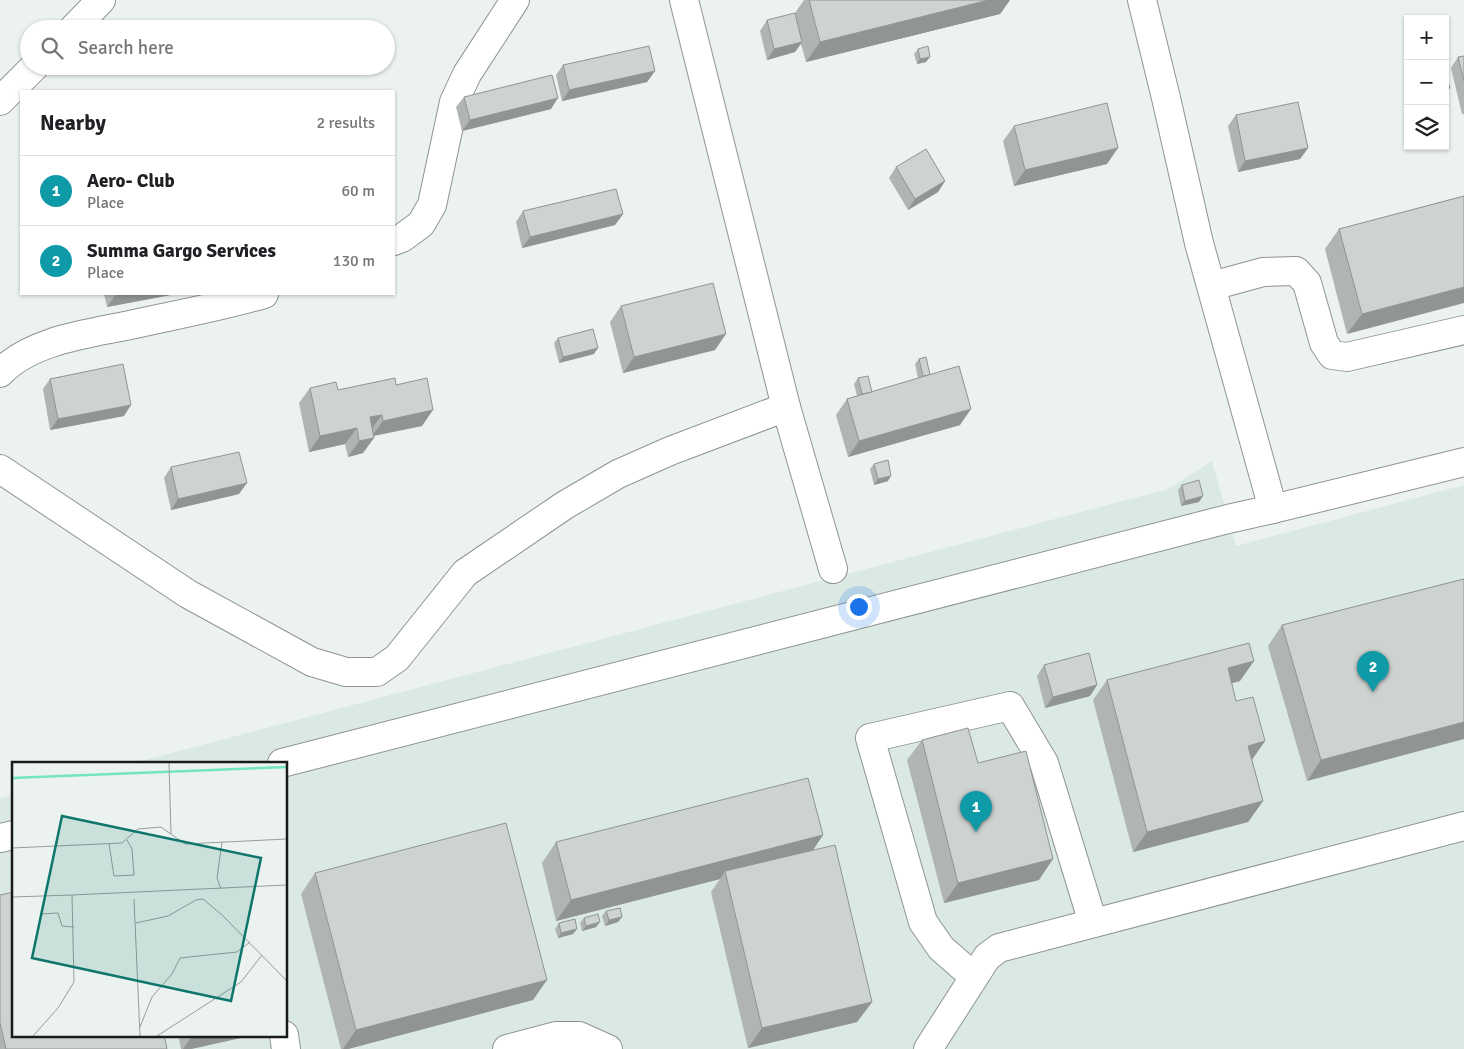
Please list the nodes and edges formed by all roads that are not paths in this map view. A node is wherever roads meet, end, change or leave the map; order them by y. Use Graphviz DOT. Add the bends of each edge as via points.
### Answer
graph roads {
  1 [pos="101,0"];
  2 [pos="514,0"];
  3 [pos="684,0"];
  4 [pos="1142,0"];
  5 [pos="82,20"];
  6 [pos="26,75"];
  7 [pos="0,101"];
  8 [pos="395,241"];
  9 [pos="1212,286"];
  10 [pos="261,295"];
  11 [pos="1464,330"];
  12 [pos="0,373"];
  13 [pos="786,408"];
  14 [pos="1464,462"];
  15 [pos="0,469"];
  16 [pos="1272,508"];
  17 [pos="833,569"];
  18 [pos="286,762"];
  19 [pos="1464,826"];
  20 [pos="1093,923"];
  21 [pos="974,977"];
  22 [pos="284,1036"];
  23 [pos="286,1049"];
  24 [pos="507,1049"];
  25 [pos="608,1049"];
  26 [pos="928,1049"];
  1 -- 5 [label="street"];
  2 -- 8 [label="street" via="467,74 454,102 432,205 421,224"];
  3 -- 13 [label="street"];
  4 -- 9 [label="street"];
  6 -- 7 [label="street"];
  9 -- 11 [label="street" via="1263,272 1296,270 1307,283 1324,343 1332,355 1346,357"];
  9 -- 16 [label="street"];
  10 -- 12 [label="street" via="61,339 24,354"];
  13 -- 15 [label="street" via="670,451 627,470 564,505 465,574 397,658 377,672 346,672 312,662 188,594"];
  13 -- 17 [label="street"];
  14 -- 16 [label="street"];
  16 -- 18 [label="street"];
  19 -- 20 [label="street"];
  20 -- 21 [label="street" via="999,948 987,957"];
  20 -- 21 [label="street" via="1044,763 1010,706 870,738 922,922 941,948"];
  21 -- 26 [label="street"];
  22 -- 23 [label="street"];
  24 -- 25 [label="street" via="556,1036 579,1036"];
}
